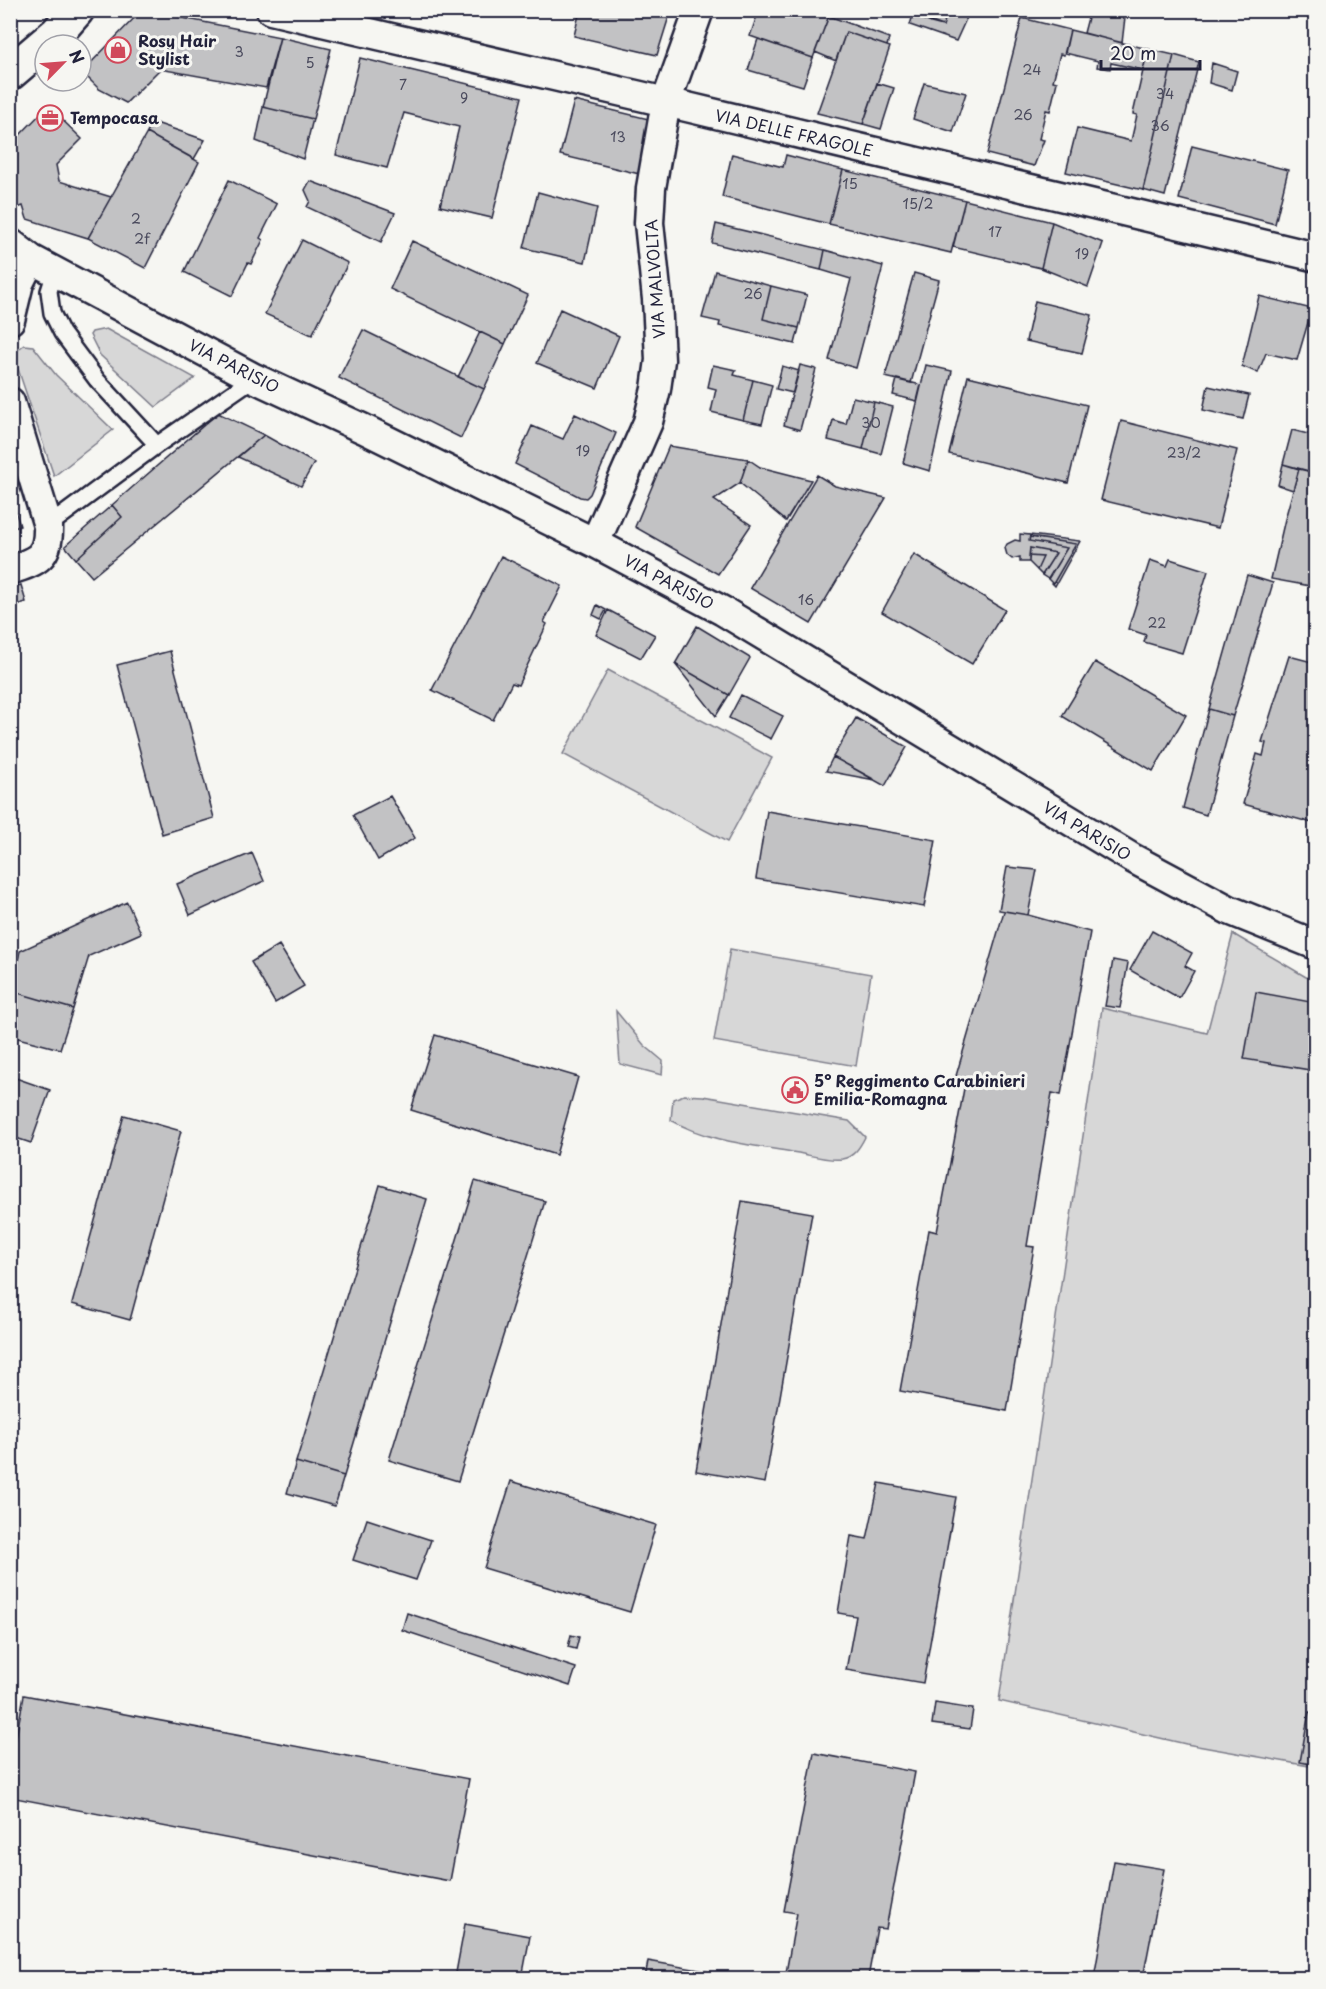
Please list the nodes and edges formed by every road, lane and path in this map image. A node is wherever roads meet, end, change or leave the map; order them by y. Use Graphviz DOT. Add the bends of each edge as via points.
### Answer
graph roads {
  1 [pos="77,10"];
  2 [pos="271,10"];
  3 [pos="699,10"];
  4 [pos="10,73"];
  5 [pos="666,102"];
  6 [pos="1314,249"];
  7 [pos="32,258"];
  8 [pos="10,320"];
  9 [pos="254,378"];
  10 [pos="10,402"];
  11 [pos="157,445"];
  12 [pos="48,526"];
  13 [pos="596,543"];
  14 [pos="10,570"];
  15 [pos="1316,945"];
  1 -- 4 [label="main road" via="57,33"];
  2 -- 5 [label="street, VIA DELLE FRAGOLE"];
  3 -- 5 [label="street, VIA MALVOLTA"];
  5 -- 6 [label="street, VIA DELLE FRAGOLE"];
  5 -- 13 [label="street, VIA MALVOLTA" via="649,223 659,328 656,389 648,422"];
  7 -- 8 [label="street" via="19,283"];
  7 -- 9 [label="street, VIA PARISIO"];
  7 -- 11 [label="lane" via="49,291 52,313 62,333 97,380"];
  9 -- 11 [label="lane"];
  9 -- 13 [label="street, VIA PARISIO"];
  10 -- 12 [label="street"];
  11 -- 12 [label="lane"];
  12 -- 14 [label="street" via="45,552 35,561"];
  13 -- 15 [label="street, VIA PARISIO" via="723,611 1132,858 1228,910"];
}
